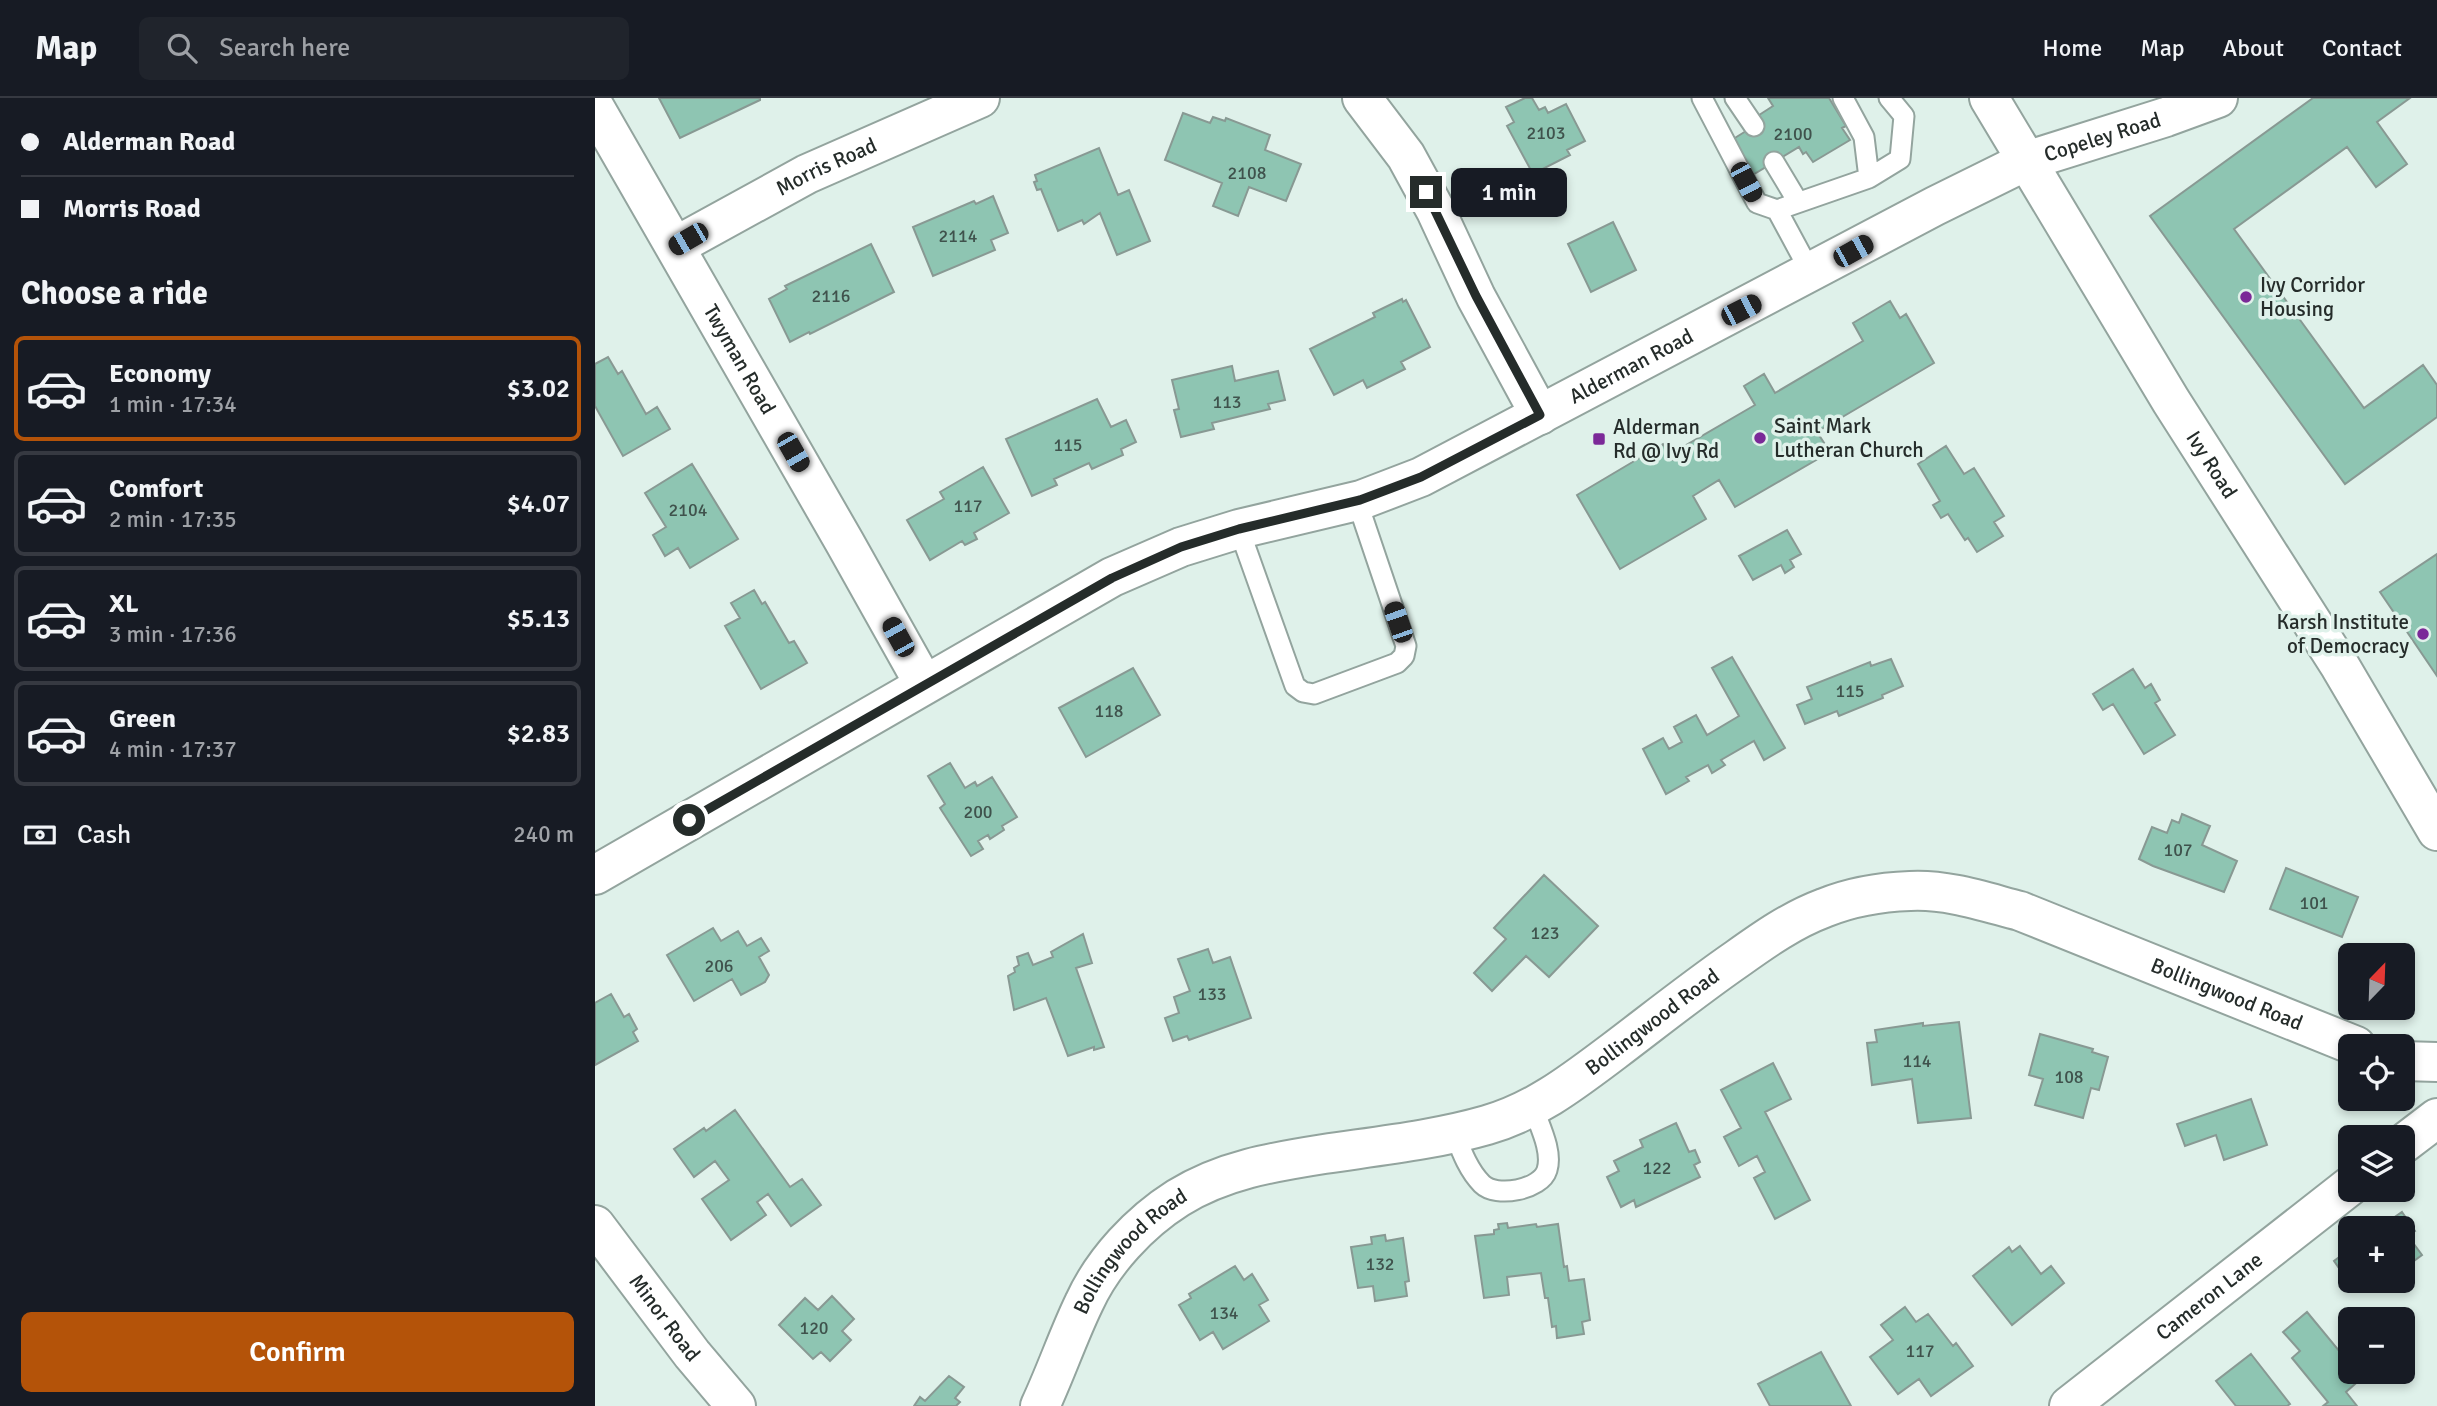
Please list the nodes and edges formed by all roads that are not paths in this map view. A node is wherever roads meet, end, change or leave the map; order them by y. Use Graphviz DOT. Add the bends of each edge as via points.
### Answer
graph roads {
  1 [pos="980,98"];
  2 [pos="1362,98"];
  3 [pos="1702,98"];
  4 [pos="1735,98"];
  5 [pos="1843,98"];
  6 [pos="1889,98"];
  7 [pos="1989,98"];
  8 [pos="2218,98"];
  9 [pos="595,108"];
  10 [pos="1754,126"];
  11 [pos="2026,161"];
  12 [pos="1774,162"];
  13 [pos="1869,178"];
  14 [pos="1798,202"];
  15 [pos="1777,210"];
  16 [pos="675,246"];
  17 [pos="1811,273"];
  18 [pos="1540,415"];
  19 [pos="1357,501"];
  20 [pos="1239,529"];
  21 [pos="924,684"];
  22 [pos="2437,831"];
  23 [pos="595,875"];
  24 [pos="2338,1039"];
  25 [pos="2415,1061"];
  26 [pos="2437,1062"];
  27 [pos="1533,1107"];
  28 [pos="2437,1118"];
  29 [pos="1454,1132"];
  30 [pos="2415,1135"];
  31 [pos="2338,1194"];
  32 [pos="595,1225"];
  33 [pos="737,1406"];
  34 [pos="1040,1406"];
  35 [pos="2069,1406"];
  1 -- 16 [label="street, Morris Road" via="807,174"];
  2 -- 18 [label="street" via="1406,156"];
  3 -- 15 [label="lane" via="1758,203"];
  4 -- 10 [label="lane"];
  5 -- 13 [label="lane" via="1864,137"];
  6 -- 13 [label="lane" via="1904,116 1900,159"];
  7 -- 11 [label="street, Ivy Road"];
  8 -- 11 [label="street, Copeley Road"];
  9 -- 16 [label="street, Twyman Road"];
  11 -- 17 [label="street, Alderman Road"];
  11 -- 22 [label="street, Ivy Road" via="2340,666"];
  12 -- 14 [label="lane"];
  13 -- 14 [label="lane"];
  14 -- 15 [label="lane"];
  15 -- 17 [label="lane"];
  16 -- 21 [label="street, Twyman Road"];
  17 -- 18 [label="street, Alderman Road"];
  18 -- 19 [label="street, Alderman Road" via="1421,477"];
  19 -- 20 [label="street, Alderman Road"];
  19 -- 20 [label="lane" via="1406,646 1397,663 1314,694 1295,686"];
  20 -- 21 [label="street, Alderman Road" via="1181,547 1112,578"];
  21 -- 23 [label="street, Alderman Road"];
  24 -- 27 [label="street, Bollingwood Road" via="2020,911 1965,896 1913,890 1868,895 1824,907 1784,926"];
  25 -- 26 [label="street"];
  27 -- 29 [label="street, Bollingwood Road"];
  27 -- 29 [label="lane" via="1549,1161 1540,1181 1525,1188 1504,1192 1483,1186 1467,1164"];
  28 -- 30 [label="street"];
  29 -- 34 [label="street, Bollingwood Road" via="1246,1168 1177,1199 1140,1227 1109,1262 1084,1301"];
  31 -- 35 [label="street, Cameron Lane"];
  32 -- 33 [label="street, Minor Road"];
}
